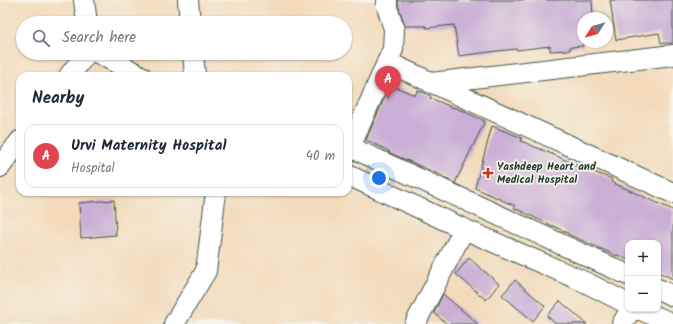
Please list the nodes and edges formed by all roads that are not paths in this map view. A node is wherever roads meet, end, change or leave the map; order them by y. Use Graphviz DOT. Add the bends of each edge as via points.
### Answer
graph roads {
  1 [pos="84,0"];
  2 [pos="188,0"];
  3 [pos="387,0"];
  4 [pos="86,16"];
  5 [pos="189,16"];
  6 [pos="673,54"];
  7 [pos="82,60"];
  8 [pos="111,60"];
  9 [pos="194,60"];
  10 [pos="387,62"];
  11 [pos="72,72"];
  12 [pos="134,72"];
  13 [pos="195,72"];
  14 [pos="430,83"];
  15 [pos="352,143"];
  16 [pos="16,146"];
  17 [pos="352,151"];
  18 [pos="0,167"];
  19 [pos="352,177"];
  20 [pos="673,192"];
  21 [pos="215,196"];
  22 [pos="464,229"];
  23 [pos="625,274"];
  24 [pos="661,290"];
  25 [pos="673,296"];
  26 [pos="625,302"];
  27 [pos="629,312"];
  28 [pos="646,312"];
  29 [pos="418,323"];
  30 [pos="174,324"];
  31 [pos="622,324"];
  32 [pos="673,324"];
  1 -- 4 [label="street"];
  2 -- 5 [label="street"];
  3 -- 10 [label="street" via="394,29 392,50"];
  6 -- 14 [label="street"];
  7 -- 11 [label="street"];
  8 -- 12 [label="street"];
  9 -- 13 [label="street"];
  10 -- 14 [label="street"];
  10 -- 15 [label="street"];
  14 -- 20 [label="street"];
  16 -- 18 [label="street"];
  17 -- 23 [label="street"];
  19 -- 22 [label="street"];
  21 -- 30 [label="street" via="206,271"];
  22 -- 26 [label="street" via="588,283"];
  22 -- 29 [label="street"];
  24 -- 25 [label="street"];
  27 -- 31 [label="street"];
  28 -- 32 [label="street"];
}
